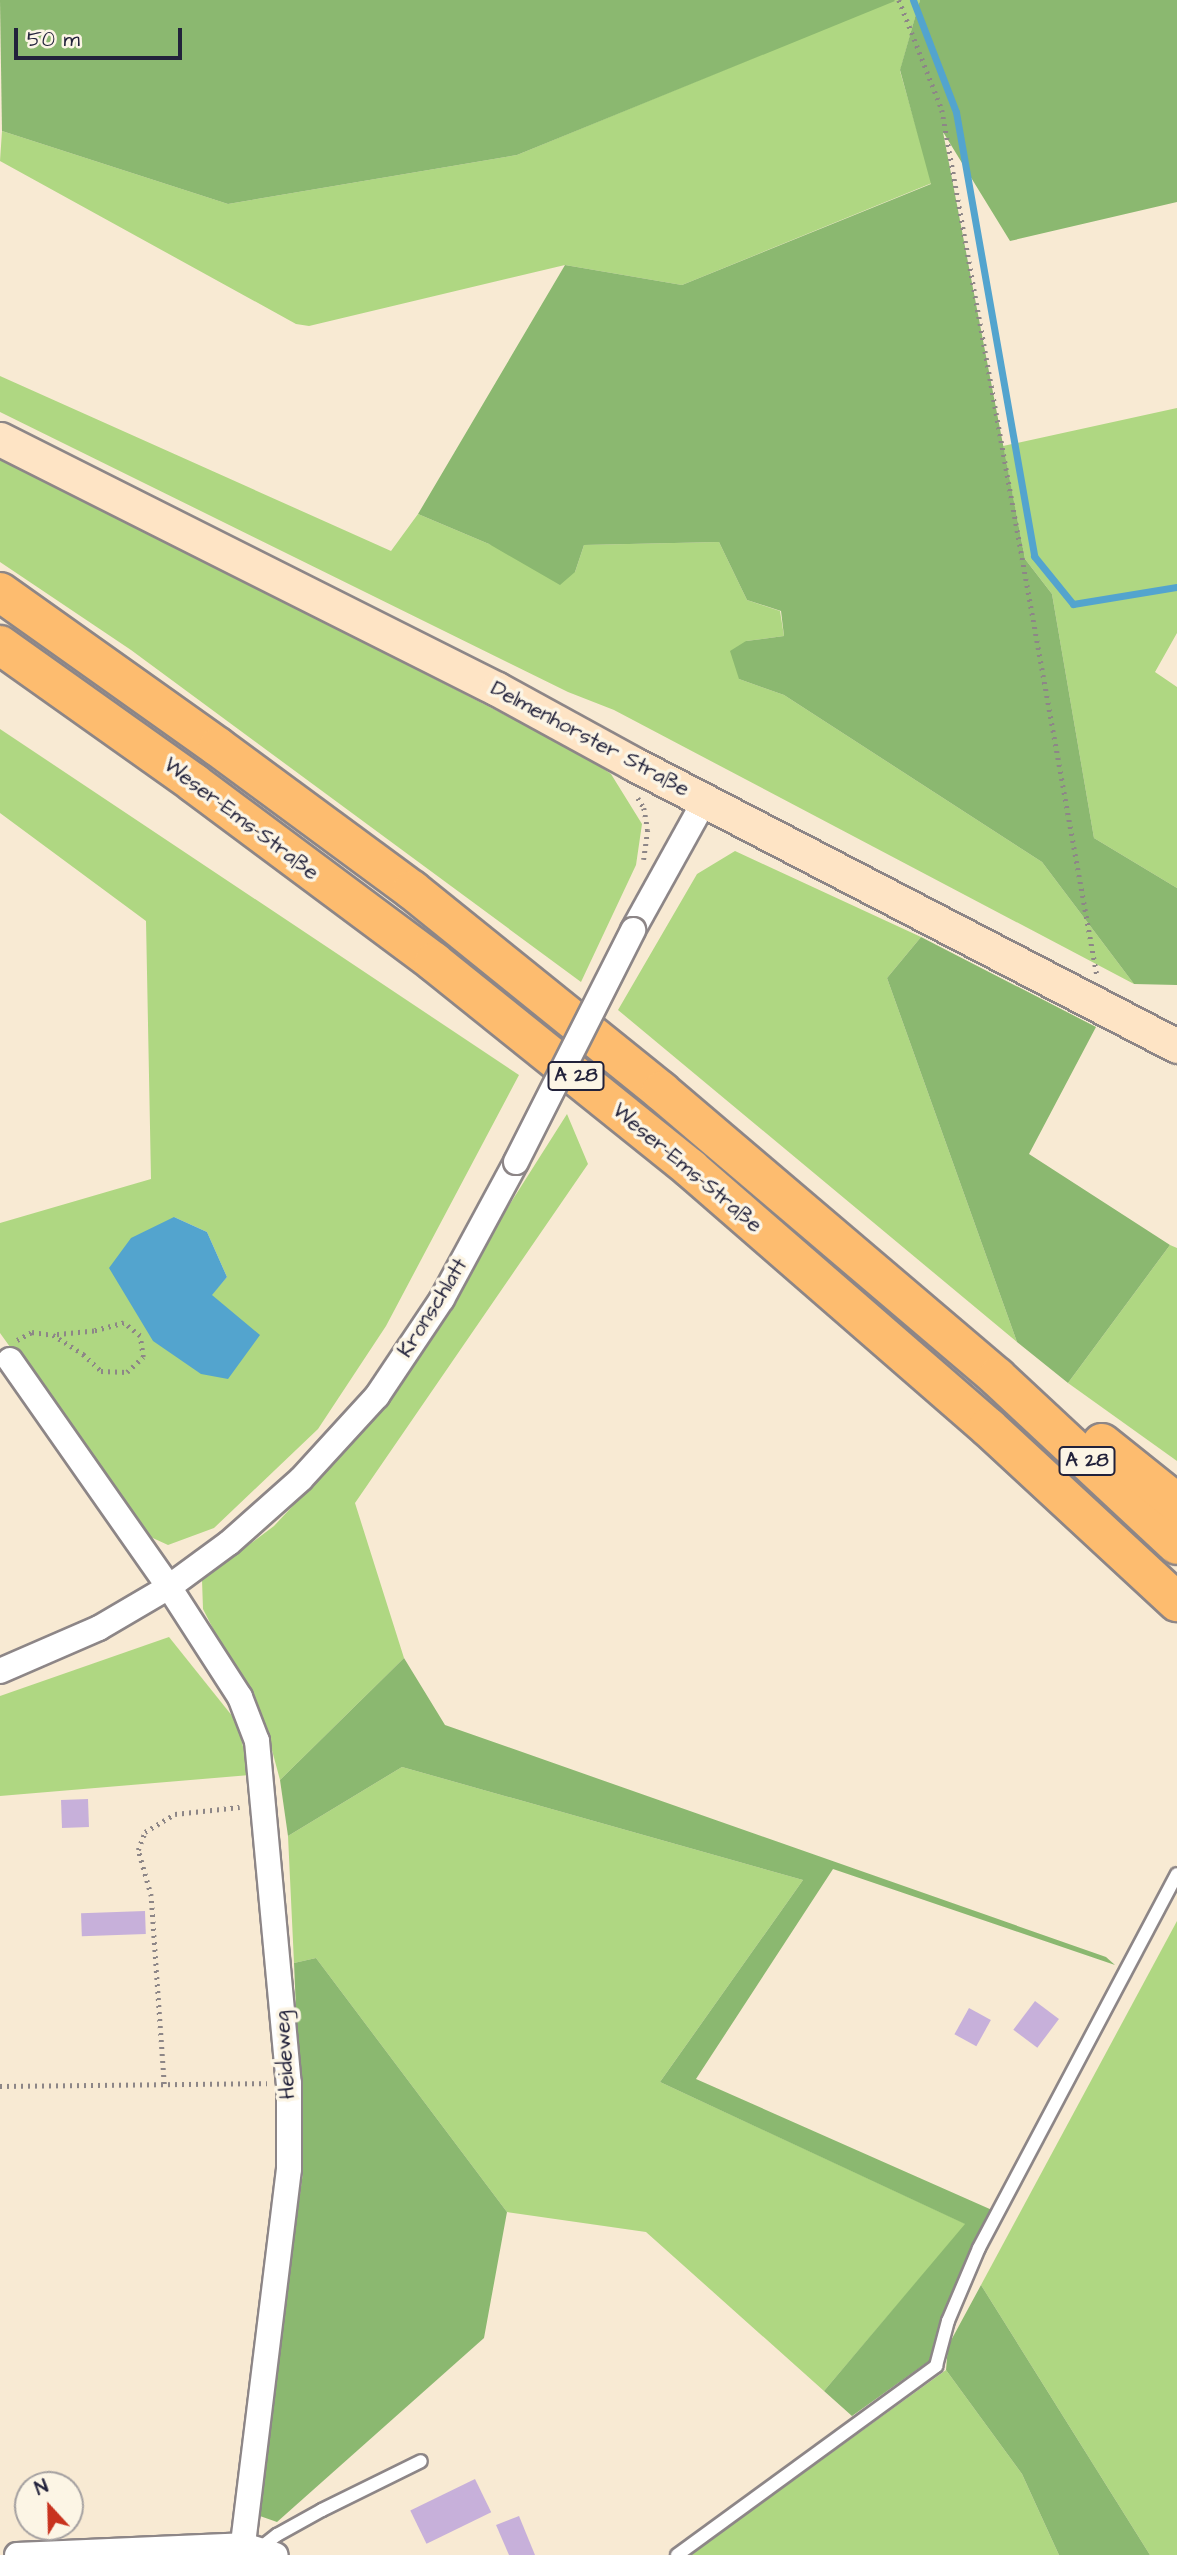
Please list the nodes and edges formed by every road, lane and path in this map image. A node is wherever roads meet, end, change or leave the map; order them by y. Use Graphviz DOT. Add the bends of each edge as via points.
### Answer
graph roads {
  1 [pos="899,0"];
  2 [pos="0,439"];
  3 [pos="0,592"];
  4 [pos="0,645"];
  5 [pos="632,763"];
  6 [pos="705,800"];
  7 [pos="643,866"];
  8 [pos="1103,1007"];
  9 [pos="1177,1046"];
  10 [pos="53,1335"];
  11 [pos="10,1360"];
  12 [pos="997,1377"];
  13 [pos="1177,1503"];
  14 [pos="1177,1545"];
  15 [pos="169,1587"];
  16 [pos="1177,1602"];
  17 [pos="0,1671"];
  18 [pos="265,1804"];
  19 [pos="1177,1874"];
  20 [pos="289,2083"];
  21 [pos="164,2084"];
  22 [pos="0,2085"];
  23 [pos="421,2461"];
  24 [pos="259,2550"];
  25 [pos="17,2555"];
  26 [pos="677,2555"];
  1 -- 8 [label="path" via="942,110"];
  2 -- 5 [label="street, Delmenhorster Straße" via="498,689"];
  3 -- 12 [label="highway, Weser-Ems-Straße / A 28" via="412,890 661,1091"];
  4 -- 16 [label="highway, Weser-Ems-Straße / A 28" via="434,962 690,1168 978,1418"];
  5 -- 6 [label="street, Delmenhorster Straße"];
  5 -- 7 [label="path" via="623,780 645,808 648,830"];
  6 -- 8 [label="street, Delmenhorster Straße"];
  6 -- 15 [label="street, Kronschlatt, bridge" via="442,1299 377,1396 301,1479 229,1543"];
  8 -- 9 [label="street, Delmenhorster Straße"];
  10 -- 10 [label="path" via="101,1371 127,1372 143,1357 140,1336 124,1322"];
  10 -- 11 [label="path" via="32,1332 16,1341"];
  11 -- 15 [label="street, Heideweg"];
  12 -- 13 [label="highway" via="1028,1382"];
  12 -- 14 [label="highway, Weser-Ems-Straße / A 28"];
  15 -- 17 [label="street, Kronschlatt" via="99,1628"];
  15 -- 18 [label="street, Heideweg" via="240,1697 257,1741"];
  18 -- 20 [label="street, Heideweg"];
  18 -- 21 [label="path" via="175,1814 145,1832 138,1850 151,1896"];
  19 -- 26 [label="lane" via="979,2248 948,2321 936,2366"];
  20 -- 21 [label="path"];
  20 -- 24 [label="street, Heideweg" via="289,2169"];
  21 -- 22 [label="path"];
  23 -- 24 [label="lane" via="276,2535"];
  24 -- 25 [label="street"];
}
